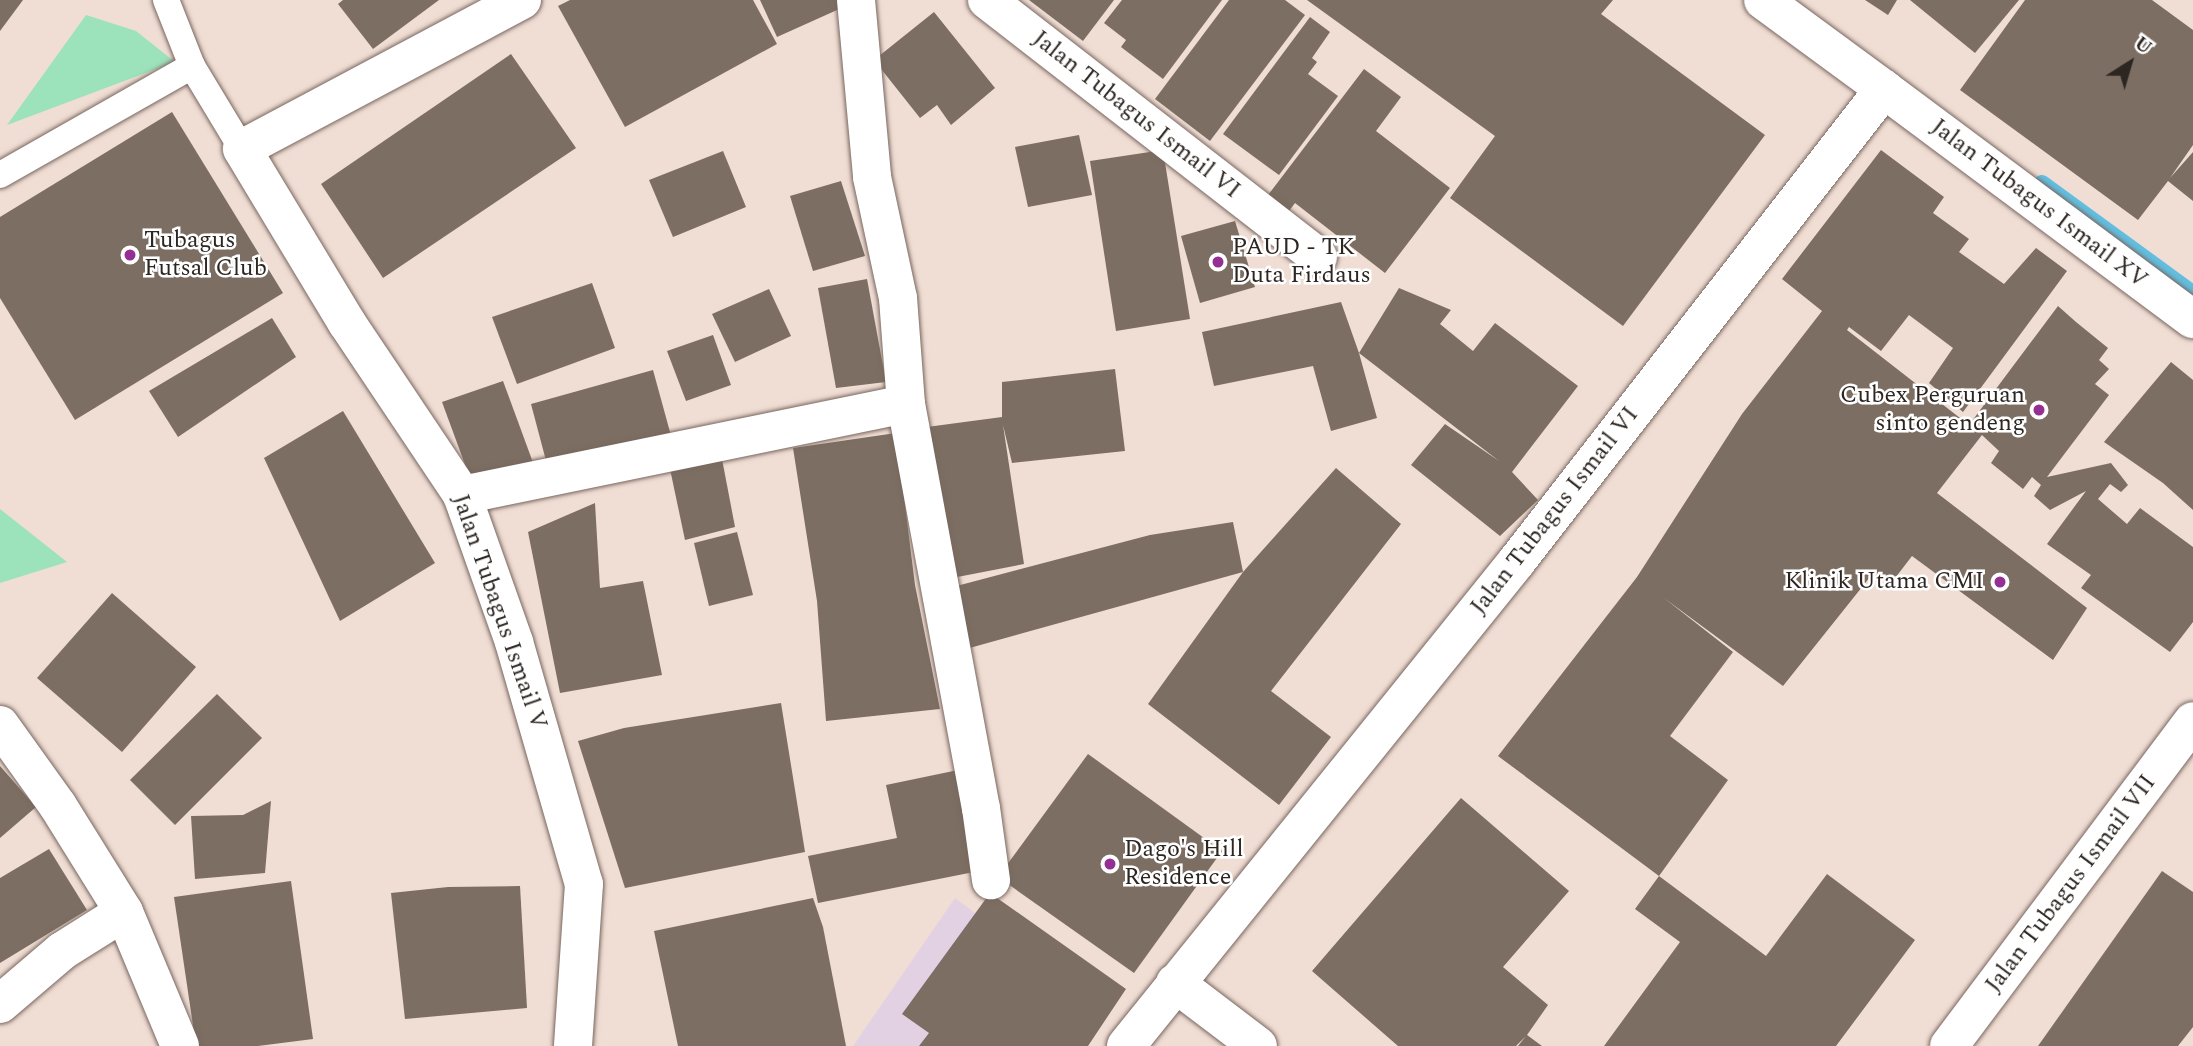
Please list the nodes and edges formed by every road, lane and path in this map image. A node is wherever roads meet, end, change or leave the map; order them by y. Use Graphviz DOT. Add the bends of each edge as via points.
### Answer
graph roads {
  1 [pos="166,0"];
  2 [pos="522,0"];
  3 [pos="856,0"];
  4 [pos="987,0"];
  5 [pos="1763,0"];
  6 [pos="192,66"];
  7 [pos="1884,89"];
  8 [pos="242,149"];
  9 [pos="0,175"];
  10 [pos="1318,257"];
  11 [pos="2193,319"];
  12 [pos="906,404"];
  13 [pos="462,495"];
  14 [pos="2193,721"];
  15 [pos="0,725"];
  16 [pos="991,880"];
  17 [pos="124,912"];
  18 [pos="1175,983"];
  19 [pos="0,1004"];
  20 [pos="180,1046"];
  21 [pos="573,1046"];
  22 [pos="1126,1046"];
  23 [pos="1258,1046"];
  24 [pos="1949,1046"];
  1 -- 6 [label="lane"];
  2 -- 8 [label="street"];
  3 -- 12 [label="street" via="872,177 898,298"];
  4 -- 10 [label="street, Jalan Tubagus Ismail VI"];
  5 -- 7 [label="street"];
  6 -- 8 [label="lane"];
  6 -- 9 [label="lane"];
  7 -- 11 [label="street, Jalan Tubagus Ismail XV"];
  7 -- 18 [label="street, Jalan Tubagus Ismail VI" via="1517,561"];
  8 -- 13 [label="street, Jalan Tubagus Ismail V" via="347,323"];
  12 -- 13 [label="street"];
  12 -- 16 [label="street"];
  13 -- 21 [label="street, Jalan Tubagus Ismail V" via="514,642 584,884"];
  14 -- 24 [label="street, Jalan Tubagus Ismail VII"];
  15 -- 17 [label="street" via="66,817"];
  17 -- 19 [label="street" via="62,950"];
  17 -- 20 [label="street"];
  18 -- 22 [label="street, Jalan Tubagus Ismail VI"];
  18 -- 23 [label="street"];
}
